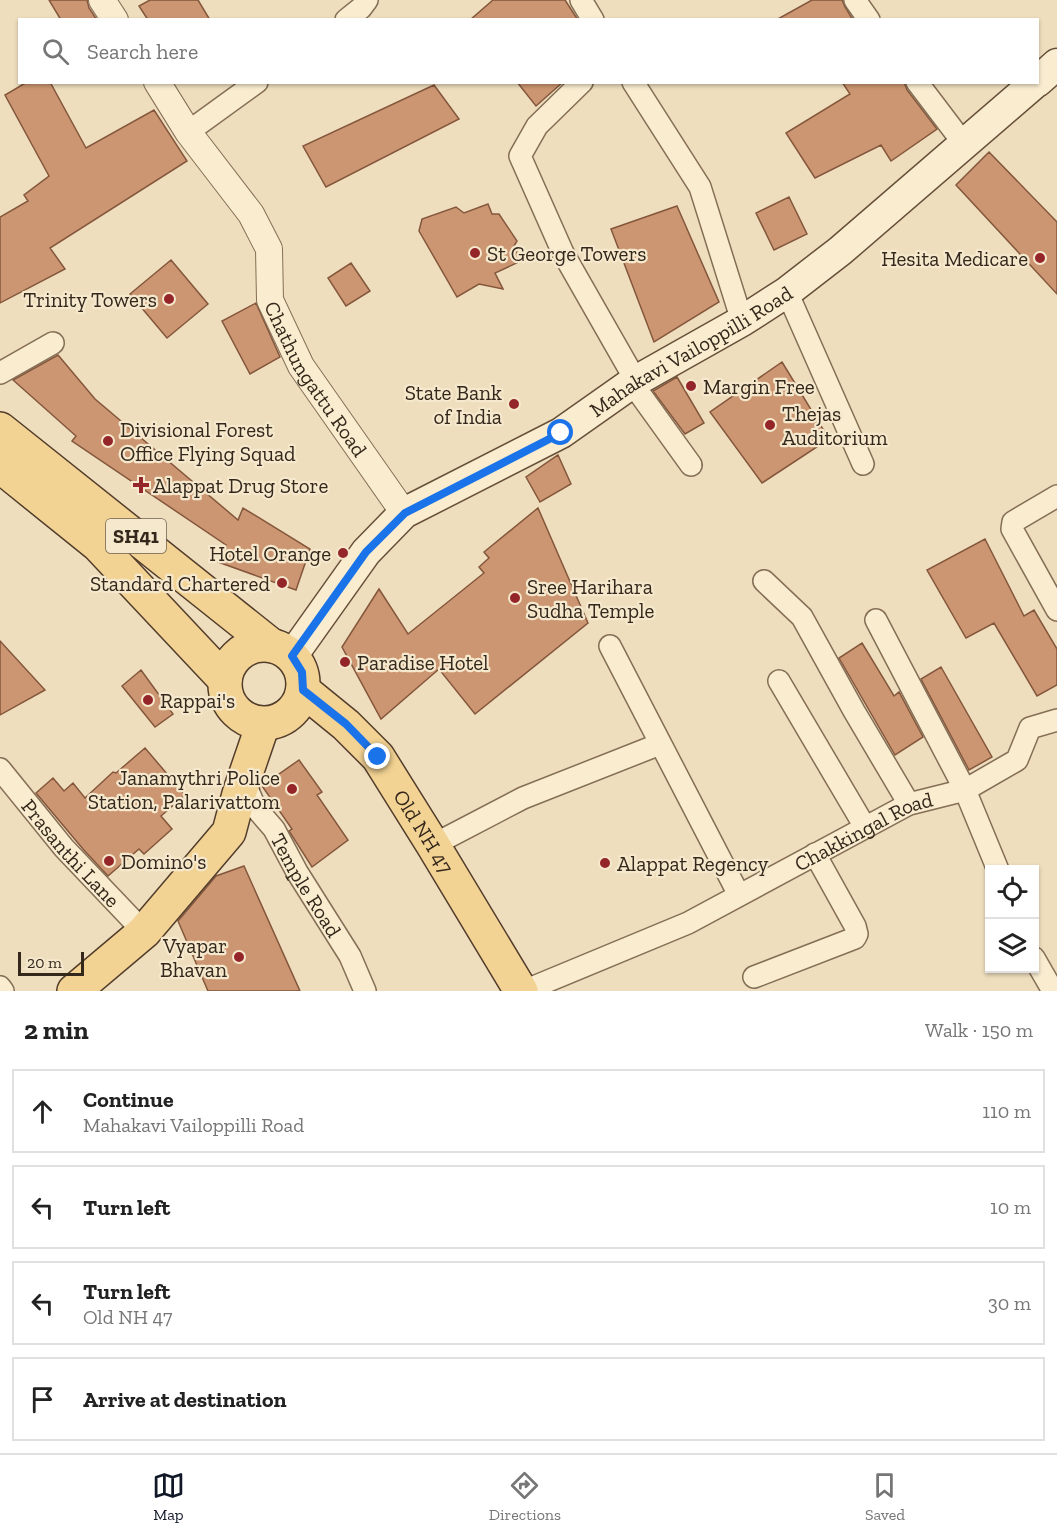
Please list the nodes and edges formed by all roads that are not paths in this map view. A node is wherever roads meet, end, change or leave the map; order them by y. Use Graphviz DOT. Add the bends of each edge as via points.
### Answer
graph roads {
  1 [pos="102,0"];
  2 [pos="367,0"];
  3 [pos="581,0"];
  4 [pos="855,0"];
  5 [pos="115,18"];
  6 [pos="348,18"];
  7 [pos="592,18"];
  8 [pos="868,18"];
  9 [pos="1057,64"];
  10 [pos="1039,80"];
  11 [pos="158,84"];
  12 [pos="254,84"];
  13 [pos="580,84"];
  14 [pos="634,84"];
  15 [pos="919,84"];
  16 [pos="1035,84"];
  17 [pos="188,132"];
  18 [pos="964,144"];
  19 [pos="787,292"];
  20 [pos="742,321"];
  21 [pos="53,343"];
  22 [pos="0,373"];
  23 [pos="634,382"];
  24 [pos="0,429"];
  25 [pos="862,464"];
  26 [pos="691,465"];
  27 [pos="0,466"];
  28 [pos="1057,495"];
  29 [pos="405,513"];
  30 [pos="764,581"];
  31 [pos="1057,610"];
  32 [pos="876,620"];
  33 [pos="610,646"];
  34 [pos="281,650"];
  35 [pos="225,680"];
  36 [pos="778,681"];
  37 [pos="303,690"];
  38 [pos="1057,720"];
  39 [pos="263,724"];
  40 [pos="660,744"];
  41 [pos="0,769"];
  42 [pos="244,781"];
  43 [pos="965,790"];
  44 [pos="909,804"];
  45 [pos="865,827"];
  46 [pos="434,845"];
  47 [pos="815,854"];
  48 [pos="996,865"];
  49 [pos="739,895"];
  50 [pos="144,932"];
  51 [pos="1039,965"];
  52 [pos="754,977"];
  53 [pos="0,987"];
  54 [pos="3,991"];
  55 [pos="74,991"];
  56 [pos="365,991"];
  57 [pos="522,991"];
  58 [pos="1053,991"];
  1 -- 5 [label="street"];
  2 -- 6 [label="street"];
  3 -- 7 [label="street"];
  4 -- 8 [label="street"];
  9 -- 10 [label="main road, Mahakavi Vailoppilli Road"];
  11 -- 17 [label="street, Chathungattu Road"];
  12 -- 17 [label="street"];
  13 -- 23 [label="street" via="537,126 520,156 563,253"];
  14 -- 20 [label="street" via="700,187"];
  15 -- 18 [label="street"];
  16 -- 18 [label="main road, Mahakavi Vailoppilli Road"];
  17 -- 29 [label="street, Chathungattu Road" via="251,214 269,249 270,300 301,366"];
  18 -- 19 [label="main road, Mahakavi Vailoppilli Road"];
  19 -- 20 [label="main road, Mahakavi Vailoppilli Road"];
  19 -- 25 [label="street"];
  20 -- 23 [label="main road, Mahakavi Vailoppilli Road"];
  21 -- 22 [label="street"];
  23 -- 26 [label="street"];
  23 -- 29 [label="main road, Mahakavi Vailoppilli Road" via="561,433"];
  24 -- 34 [label="main road, SH41"];
  27 -- 35 [label="main road, SH41" via="98,545"];
  28 -- 31 [label="street" via="1013,522 1012,529"];
  29 -- 34 [label="main road, Mahakavi Vailoppilli Road"];
  30 -- 44 [label="street" via="802,617"];
  32 -- 43 [label="street"];
  33 -- 40 [label="street"];
  34 -- 35 [label="main road" via="250,647 232,660"];
  34 -- 37 [label="main road" via="302,672"];
  35 -- 39 [label="main road" via="231,706 245,719"];
  36 -- 45 [label="street"];
  37 -- 39 [label="main road" via="296,708 282,720"];
  37 -- 46 [label="main road, Old NH 47" via="346,724 378,757"];
  38 -- 43 [label="street, Chakkingal Road" via="1030,728 1017,760"];
  39 -- 42 [label="main road"];
  40 -- 46 [label="street" via="523,798"];
  40 -- 49 [label="street"];
  41 -- 50 [label="street, Prasanthi Lane" via="64,848"];
  42 -- 50 [label="main road" via="229,832"];
  42 -- 56 [label="street, Temple Road" via="255,807 274,829 350,956"];
  43 -- 44 [label="street, Chakkingal Road"];
  43 -- 48 [label="street"];
  44 -- 45 [label="street, Chakkingal Road"];
  45 -- 47 [label="street, Chakkingal Road"];
  46 -- 57 [label="main road, Old NH 47"];
  47 -- 49 [label="street, Chakkingal Road"];
  47 -- 52 [label="street" via="857,934"];
  49 -- 57 [label="street, Chakkingal Road" via="688,923"];
  50 -- 55 [label="main road"];
  51 -- 58 [label="street"];
  53 -- 54 [label="street"];
}
